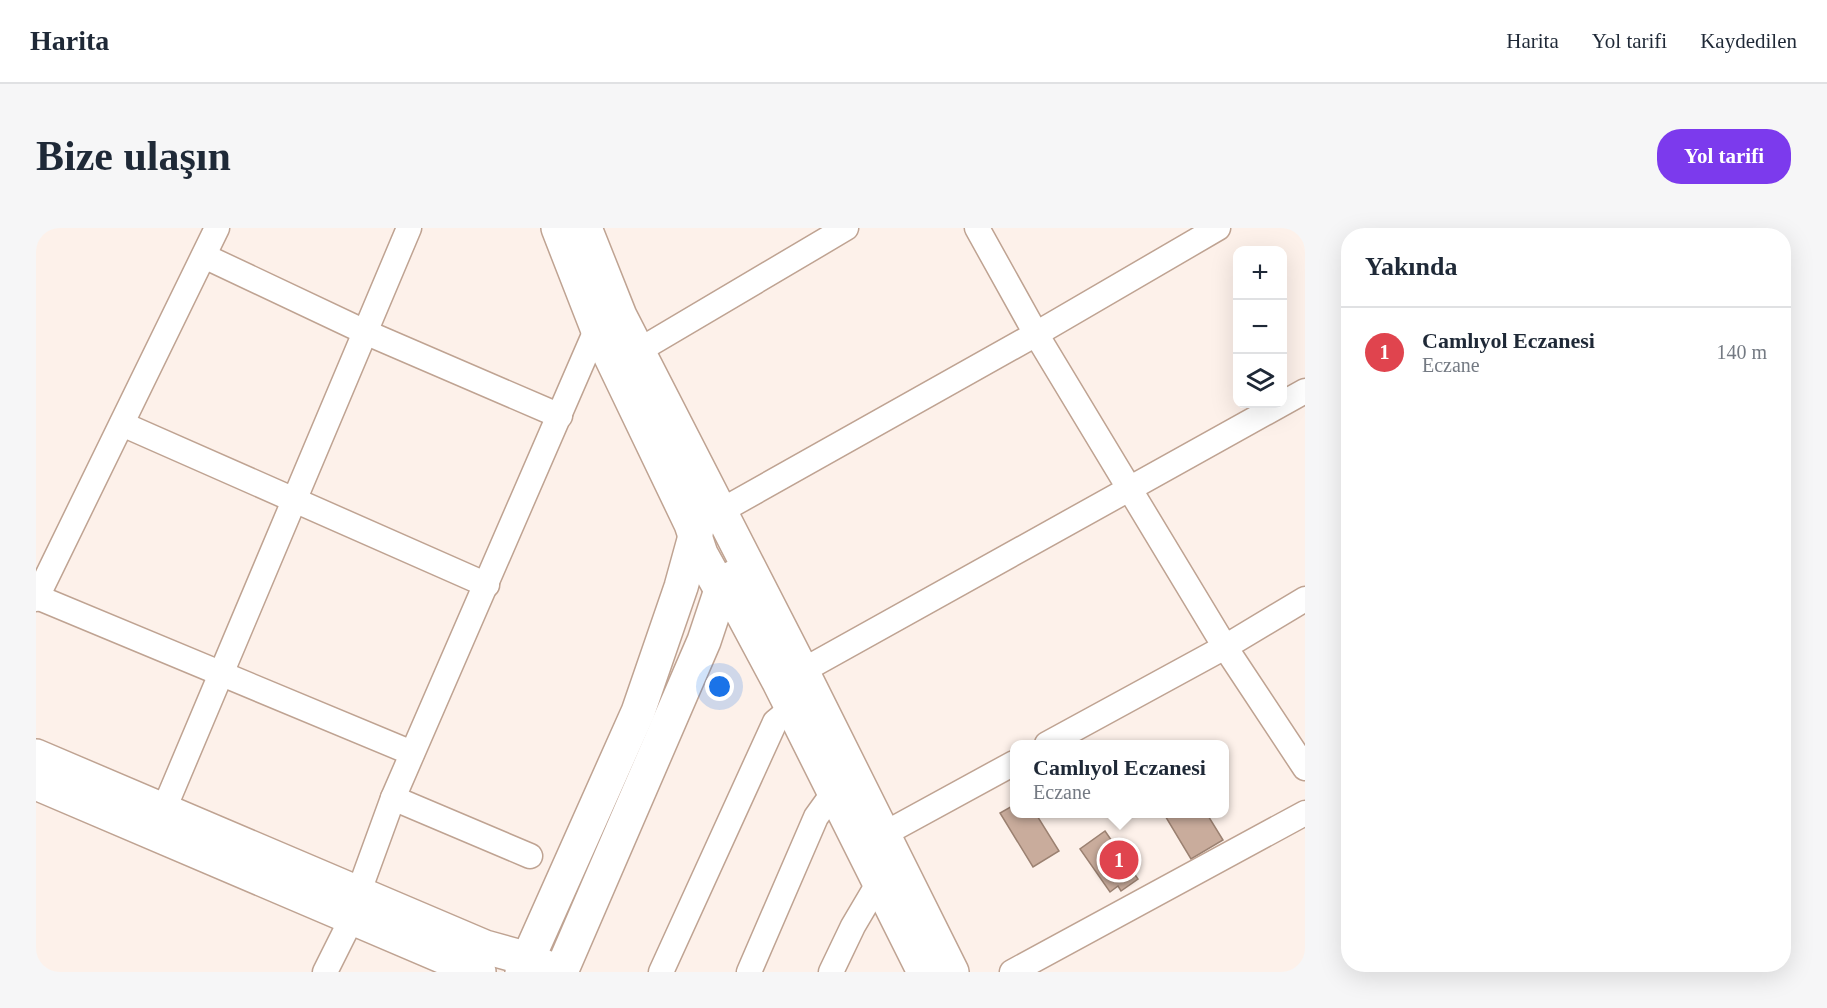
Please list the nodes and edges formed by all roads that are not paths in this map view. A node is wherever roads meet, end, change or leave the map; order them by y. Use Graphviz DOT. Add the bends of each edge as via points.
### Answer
graph roads {
  1 [pos="217,228"];
  2 [pos="409,228"];
  3 [pos="558,228"];
  4 [pos="585,228"];
  5 [pos="846,228"];
  6 [pos="977,228"];
  7 [pos="1218,228"];
  8 [pos="204,256"];
  9 [pos="597,328"];
  10 [pos="365,332"];
  11 [pos="1036,334"];
  12 [pos="638,351"];
  13 [pos="1305,391"];
  14 [pos="560,416"];
  15 [pos="122,424"];
  16 [pos="1131,489"];
  17 [pos="294,499"];
  18 [pos="719,512"];
  19 [pos="694,533"];
  20 [pos="744,559"];
  21 [pos="43,568"];
  22 [pos="488,585"];
  23 [pos="721,590"];
  24 [pos="37,598"];
  25 [pos="1305,599"];
  26 [pos="1225,647"];
  27 [pos="802,671"];
  28 [pos="221,675"];
  29 [pos="792,708"];
  30 [pos="1054,740"];
  31 [pos="412,753"];
  32 [pos="36,756"];
  33 [pos="1010,765"];
  34 [pos="1305,768"];
  35 [pos="36,783"];
  36 [pos="834,792"];
  37 [pos="393,798"];
  38 [pos="164,808"];
  39 [pos="1305,813"];
  40 [pos="884,834"];
  41 [pos="530,856"];
  42 [pos="879,882"];
  43 [pos="355,906"];
  44 [pos="525,965"];
  45 [pos="930,971"];
  46 [pos="325,972"];
  47 [pos="479,972"];
  48 [pos="559,972"];
  49 [pos="660,972"];
  50 [pos="749,972"];
  51 [pos="831,972"];
  52 [pos="1012,972"];
  1 -- 8 [label="street"];
  2 -- 10 [label="street"];
  3 -- 9 [label="street"];
  4 -- 12 [label="street"];
  5 -- 12 [label="street"];
  6 -- 11 [label="street"];
  7 -- 11 [label="street"];
  8 -- 10 [label="street"];
  8 -- 15 [label="street"];
  9 -- 14 [label="street"];
  9 -- 19 [label="street"];
  10 -- 14 [label="street"];
  10 -- 17 [label="street"];
  11 -- 16 [label="street"];
  11 -- 18 [label="street"];
  12 -- 18 [label="street"];
  13 -- 16 [label="street"];
  14 -- 22 [label="street"];
  15 -- 17 [label="street"];
  15 -- 21 [label="street"];
  16 -- 26 [label="street"];
  16 -- 27 [label="street"];
  17 -- 22 [label="street"];
  17 -- 28 [label="street"];
  18 -- 19 [label="street" via="706,518"];
  18 -- 20 [label="street"];
  19 -- 23 [label="street"];
  19 -- 44 [label="street" via="681,587 638,712"];
  20 -- 23 [label="street" via="738,573"];
  20 -- 27 [label="street"];
  21 -- 24 [label="street"];
  22 -- 31 [label="street"];
  23 -- 29 [label="street" via="741,611"];
  23 -- 48 [label="street" via="704,641"];
  24 -- 28 [label="street"];
  25 -- 26 [label="street"];
  26 -- 30 [label="street"];
  26 -- 34 [label="street"];
  27 -- 40 [label="street"];
  28 -- 31 [label="street"];
  28 -- 38 [label="street"];
  29 -- 36 [label="street"];
  29 -- 49 [label="street" via="775,722"];
  31 -- 37 [label="street"];
  32 -- 38 [label="street"];
  33 -- 40 [label="street"];
  35 -- 43 [label="street"];
  36 -- 42 [label="street"];
  36 -- 50 [label="street" via="816,817"];
  37 -- 41 [label="street"];
  37 -- 43 [label="street"];
  38 -- 43 [label="street"];
  39 -- 52 [label="street"];
  40 -- 45 [label="street"];
  42 -- 45 [label="street"];
  42 -- 51 [label="street"];
  43 -- 44 [label="street" via="485,947"];
  43 -- 46 [label="street"];
  43 -- 47 [label="street"];
  44 -- 48 [label="street"];
}
